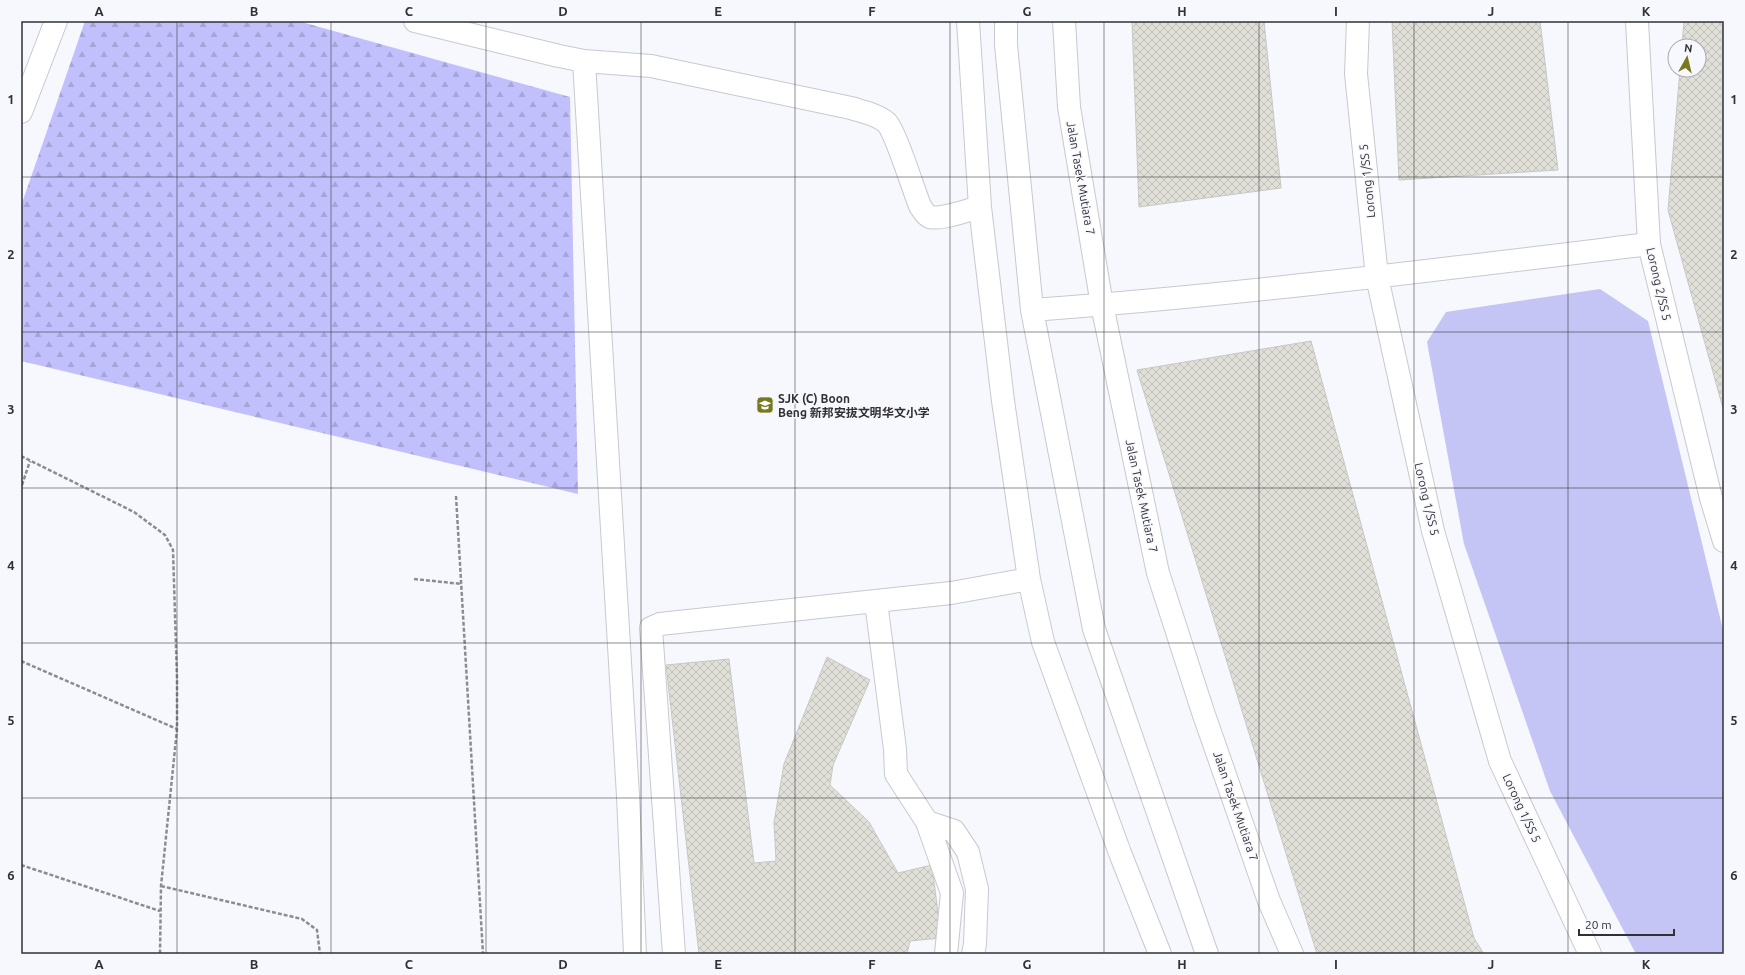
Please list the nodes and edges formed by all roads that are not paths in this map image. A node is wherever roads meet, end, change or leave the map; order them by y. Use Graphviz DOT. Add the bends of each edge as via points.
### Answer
graph roads {
  1 [pos="56,21"];
  2 [pos="415,21"];
  3 [pos="968,21"];
  4 [pos="1006,21"];
  5 [pos="1064,21"];
  6 [pos="1358,21"];
  7 [pos="1637,21"];
  8 [pos="584,60"];
  9 [pos="21,112"];
  10 [pos="980,207"];
  11 [pos="1649,244"];
  12 [pos="1377,278"];
  13 [pos="1102,305"];
  14 [pos="1032,310"];
  15 [pos="1724,541"];
  16 [pos="1029,579"];
  17 [pos="876,602"];
  18 [pos="927,822"];
  19 [pos="635,954"];
  20 [pos="674,954"];
  21 [pos="946,954"];
  22 [pos="973,954"];
  23 [pos="1160,954"];
  24 [pos="1207,954"];
  25 [pos="1292,954"];
  26 [pos="1590,954"];
  1 -- 9 [label="street"];
  2 -- 8 [label="street"];
  3 -- 10 [label="street"];
  4 -- 14 [label="street" via="1006,45"];
  5 -- 13 [label="street, Jalan Tasek Mutiara 7" via="1069,107"];
  6 -- 12 [label="street, Lorong 1/SS 5" via="1356,74"];
  7 -- 11 [label="street, Lorong 2/SS 5"];
  8 -- 10 [label="street" via="651,66 875,115 887,123 895,138 920,206 925,213 930,217 940,217"];
  8 -- 19 [label="street" via="628,788"];
  10 -- 16 [label="street" via="1003,401"];
  11 -- 12 [label="street"];
  11 -- 15 [label="street, Lorong 2/SS 5" via="1711,498"];
  12 -- 13 [label="street"];
  12 -- 26 [label="street, Lorong 1/SS 5" via="1433,531 1500,761"];
  13 -- 14 [label="street"];
  13 -- 25 [label="street, Jalan Tasek Mutiara 7" via="1158,573 1268,901"];
  14 -- 24 [label="street" via="1094,630"];
  16 -- 17 [label="street" via="952,593"];
  16 -- 23 [label="street" via="1044,642 1120,853"];
  17 -- 18 [label="street" via="896,774"];
  17 -- 20 [label="street" via="660,624 651,628"];
  18 -- 21 [label="street" via="952,893"];
  18 -- 22 [label="street" via="954,831 968,852 977,889 976,944"];
}
